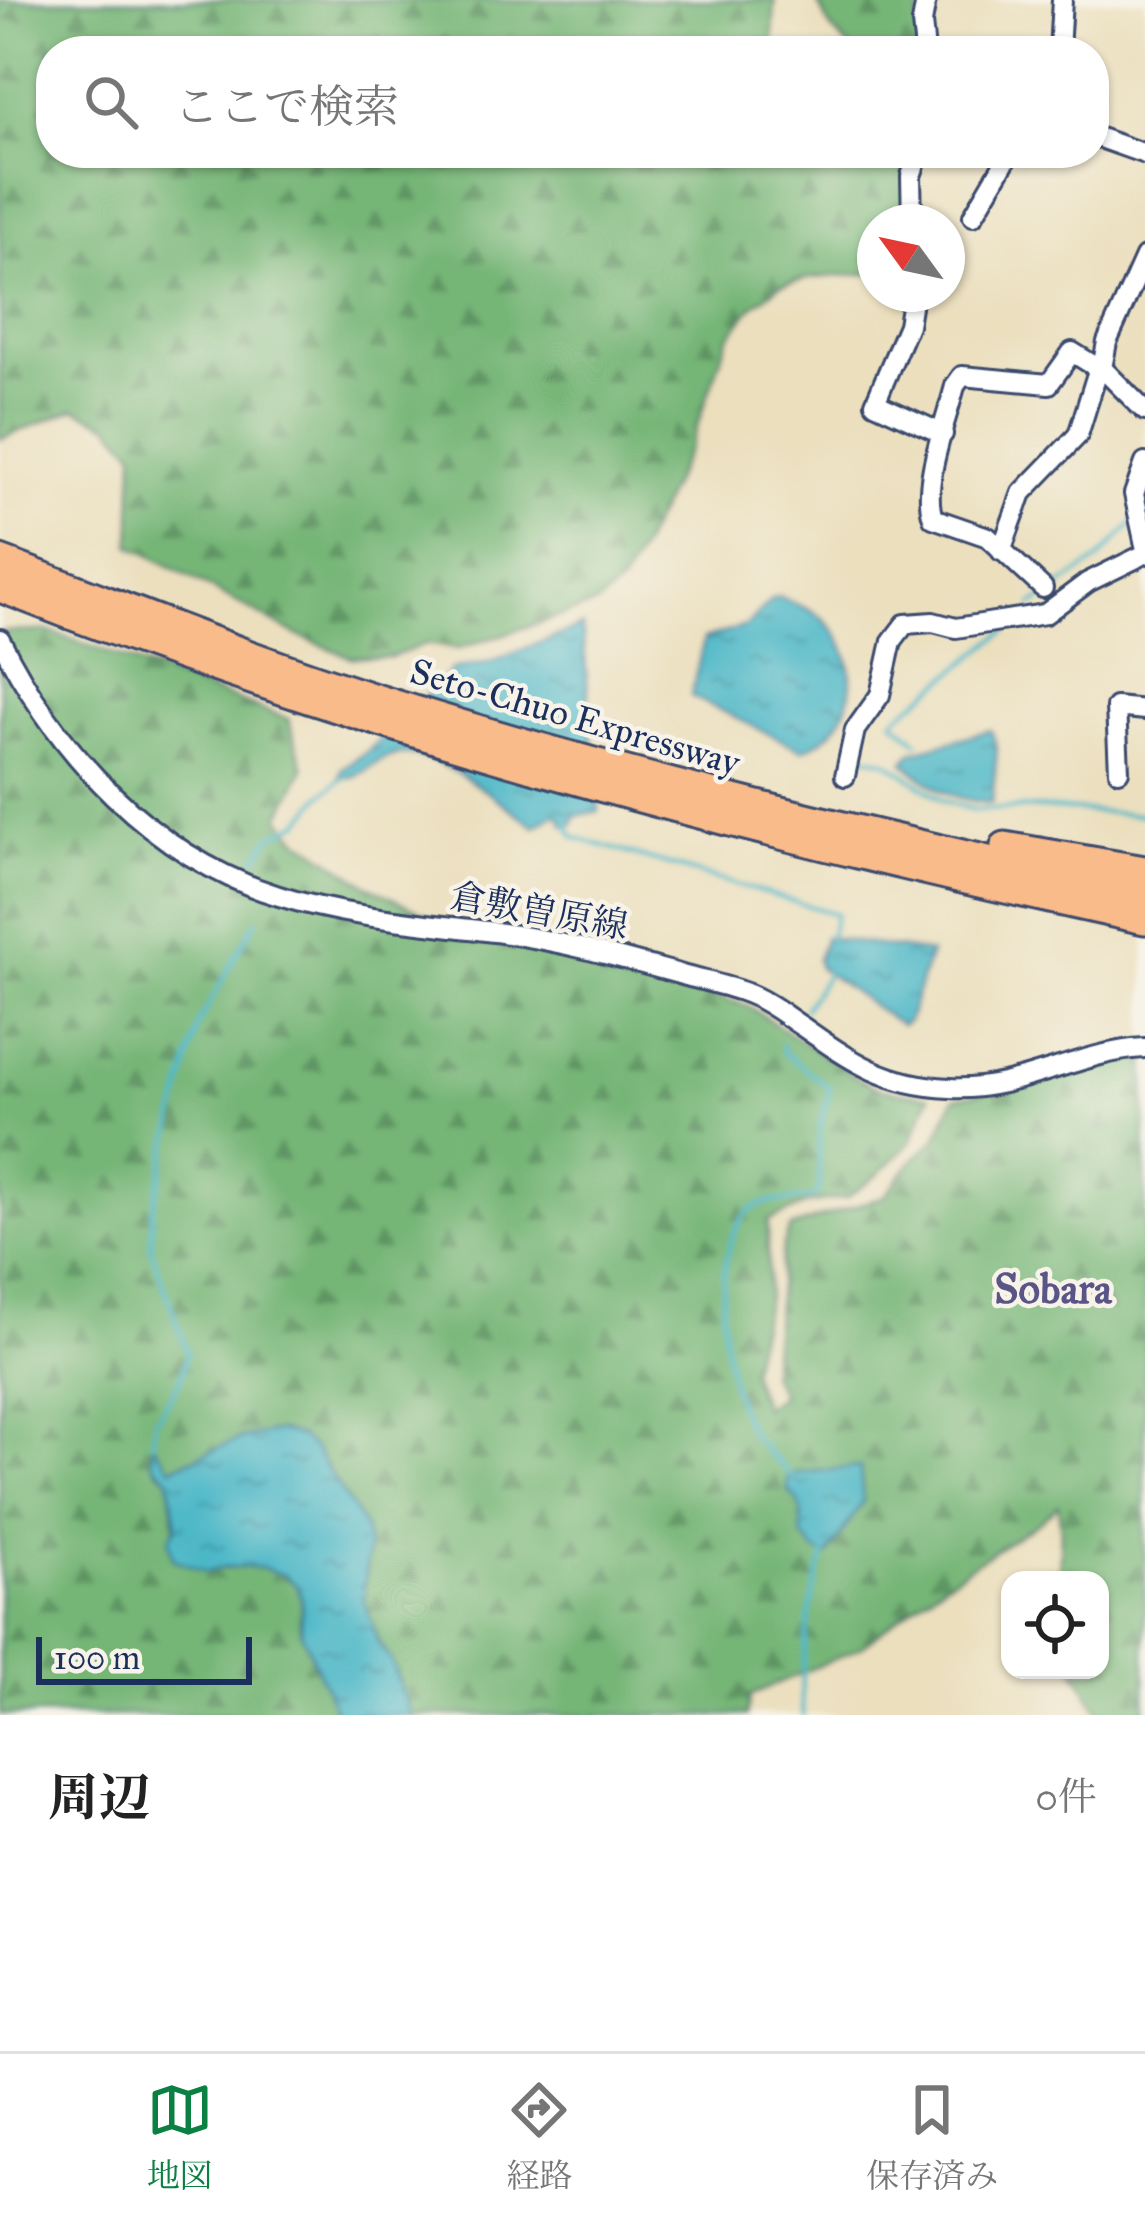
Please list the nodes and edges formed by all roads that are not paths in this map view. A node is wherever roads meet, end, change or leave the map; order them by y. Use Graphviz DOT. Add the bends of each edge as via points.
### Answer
graph roads {
  1 [pos="926,0"];
  2 [pos="1063,0"];
  3 [pos="923,36"];
  4 [pos="1060,36"];
  5 [pos="1109,141"];
  6 [pos="1145,154"];
  7 [pos="914,168"];
  8 [pos="1001,168"];
  9 [pos="912,204"];
  10 [pos="973,216"];
  11 [pos="1145,256"];
  12 [pos="910,312"];
  13 [pos="1101,369"];
  14 [pos="1145,411"];
  15 [pos="944,434"];
  16 [pos="1145,463"];
  17 [pos="1145,545"];
  18 [pos="1001,551"];
  19 [pos="1145,554"];
  20 [pos="0,560"];
  21 [pos="0,588"];
  22 [pos="1043,588"];
  23 [pos="2,652"];
  24 [pos="374,710"];
  25 [pos="1145,710"];
  26 [pos="1119,771"];
  27 [pos="844,776"];
  28 [pos="650,789"];
  29 [pos="764,807"];
  30 [pos="1145,869"];
  31 [pos="1145,895"];
  32 [pos="1145,920"];
  33 [pos="1145,1048"];
  1 -- 3 [label="street"];
  2 -- 4 [label="street"];
  5 -- 6 [label="street"];
  7 -- 9 [label="street"];
  8 -- 10 [label="street"];
  11 -- 13 [label="street"];
  12 -- 15 [label="street" via="875,403"];
  13 -- 14 [label="street"];
  13 -- 15 [label="street" via="1072,352 1042,386 962,376"];
  13 -- 18 [label="street" via="1078,435 1022,494"];
  15 -- 18 [label="street" via="928,503 933,518 979,532"];
  16 -- 17 [label="street" via="1134,496"];
  18 -- 22 [label="street"];
  19 -- 27 [label="street" via="1045,614 956,628 905,624 892,641 880,695 855,730"];
  20 -- 24 [label="highway, Seto-Chuo Expressway"];
  21 -- 24 [label="highway, Seto-Chuo Expressway" via="157,649"];
  23 -- 33 [label="street, 倉敷曽原線" via="75,754 147,826 221,873 277,896 574,947 751,994 860,1067 916,1085 999,1083"];
  24 -- 28 [label="highway, Seto-Chuo Expressway"];
  25 -- 26 [label="street" via="1116,707"];
  28 -- 29 [label="highway, Seto-Chuo Expressway"];
  28 -- 32 [label="highway, Seto-Chuo Expressway" via="781,838"];
  29 -- 30 [label="highway"];
  29 -- 31 [label="highway, Seto-Chuo Expressway"];
}
